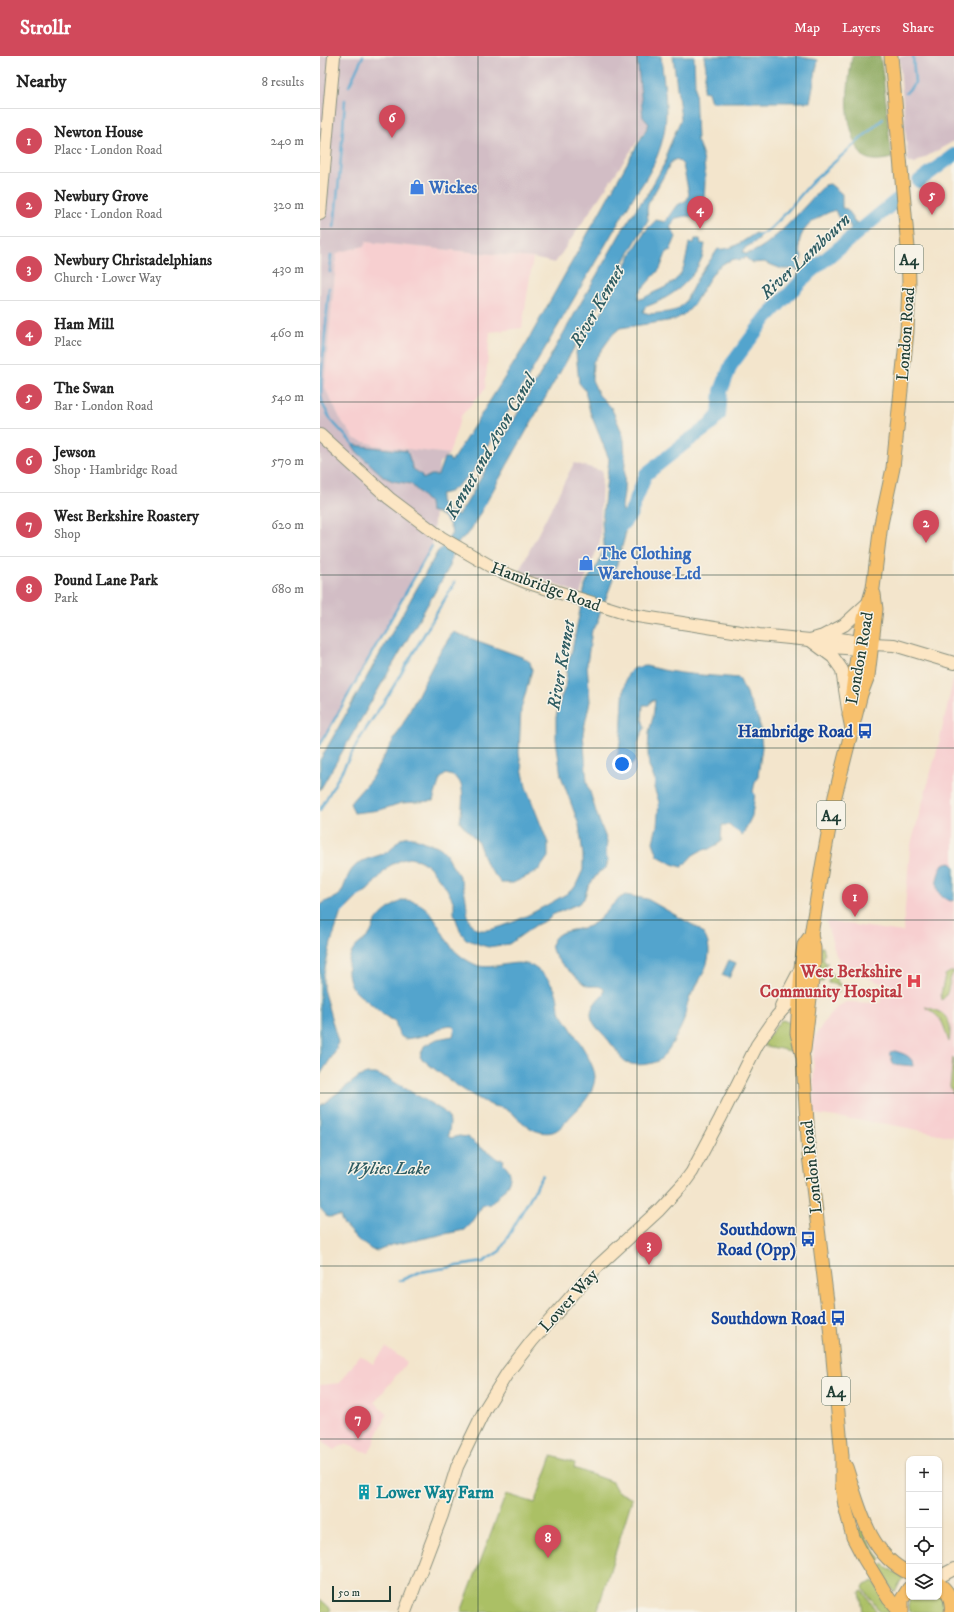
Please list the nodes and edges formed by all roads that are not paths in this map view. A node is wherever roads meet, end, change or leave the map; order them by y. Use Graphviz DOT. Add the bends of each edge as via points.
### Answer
graph roads {
  1 [pos="334,56"];
  2 [pos="891,56"];
  3 [pos="320,214"];
  4 [pos="321,434"];
  5 [pos="873,588"];
  6 [pos="868,603"];
  7 [pos="816,641"];
  8 [pos="863,645"];
  9 [pos="954,663"];
  10 [pos="849,714"];
  11 [pos="852,729"];
  12 [pos="807,969"];
  13 [pos="800,992"];
  14 [pos="777,1016"];
  15 [pos="797,1024"];
  16 [pos="803,1058"];
  17 [pos="842,1456"];
  18 [pos="954,1570"];
  19 [pos="906,1572"];
  20 [pos="942,1576"];
  21 [pos="942,1586"];
  22 [pos="906,1593"];
  23 [pos="952,1600"];
  24 [pos="405,1612"];
  25 [pos="901,1612"];
  1 -- 3 [label="street"];
  2 -- 5 [label="main road, London Road / A4" via="906,215 909,291 893,468 881,524"];
  4 -- 7 [label="street, Hambridge Road" via="389,498 442,538 497,570 578,599 655,620"];
  5 -- 6 [label="main road, London Road / A4"];
  5 -- 8 [label="main road, London Road / A4" via="876,609"];
  6 -- 7 [label="street" via="844,625"];
  6 -- 8 [label="main road, London Road / A4" via="862,625"];
  7 -- 8 [label="street, Hambridge Road"];
  7 -- 10 [label="street" via="842,670"];
  8 -- 9 [label="street, Hambridge Road" via="905,647"];
  8 -- 10 [label="main road, London Road / A4"];
  8 -- 11 [label="main road, London Road / A4" via="868,676"];
  10 -- 11 [label="main road, London Road / A4"];
  11 -- 12 [label="main road, London Road / A4" via="829,826 812,935 814,948"];
  12 -- 13 [label="main road, London Road / A4"];
  12 -- 14 [label="street, Lower Way" via="782,1002"];
  12 -- 16 [label="main road, London Road / A4" via="811,1000"];
  13 -- 14 [label="street, Lower Way"];
  13 -- 15 [label="main road, London Road / A4"];
  14 -- 15 [label="street" via="789,1017"];
  14 -- 24 [label="street, Lower Way" via="757,1045 720,1120 684,1183 575,1291 532,1341 493,1395 457,1467"];
  15 -- 16 [label="main road, London Road / A4"];
  16 -- 17 [label="main road, London Road / A4" via="809,1155 830,1326"];
  17 -- 19 [label="main road, A4" via="863,1518 878,1547 897,1567"];
  17 -- 25 [label="main road, A4" via="842,1486 853,1537 889,1599"];
  18 -- 20 [label="street"];
  21 -- 23 [label="main road"];
  22 -- 25 [label="main road, A4" via="902,1599"];
}
